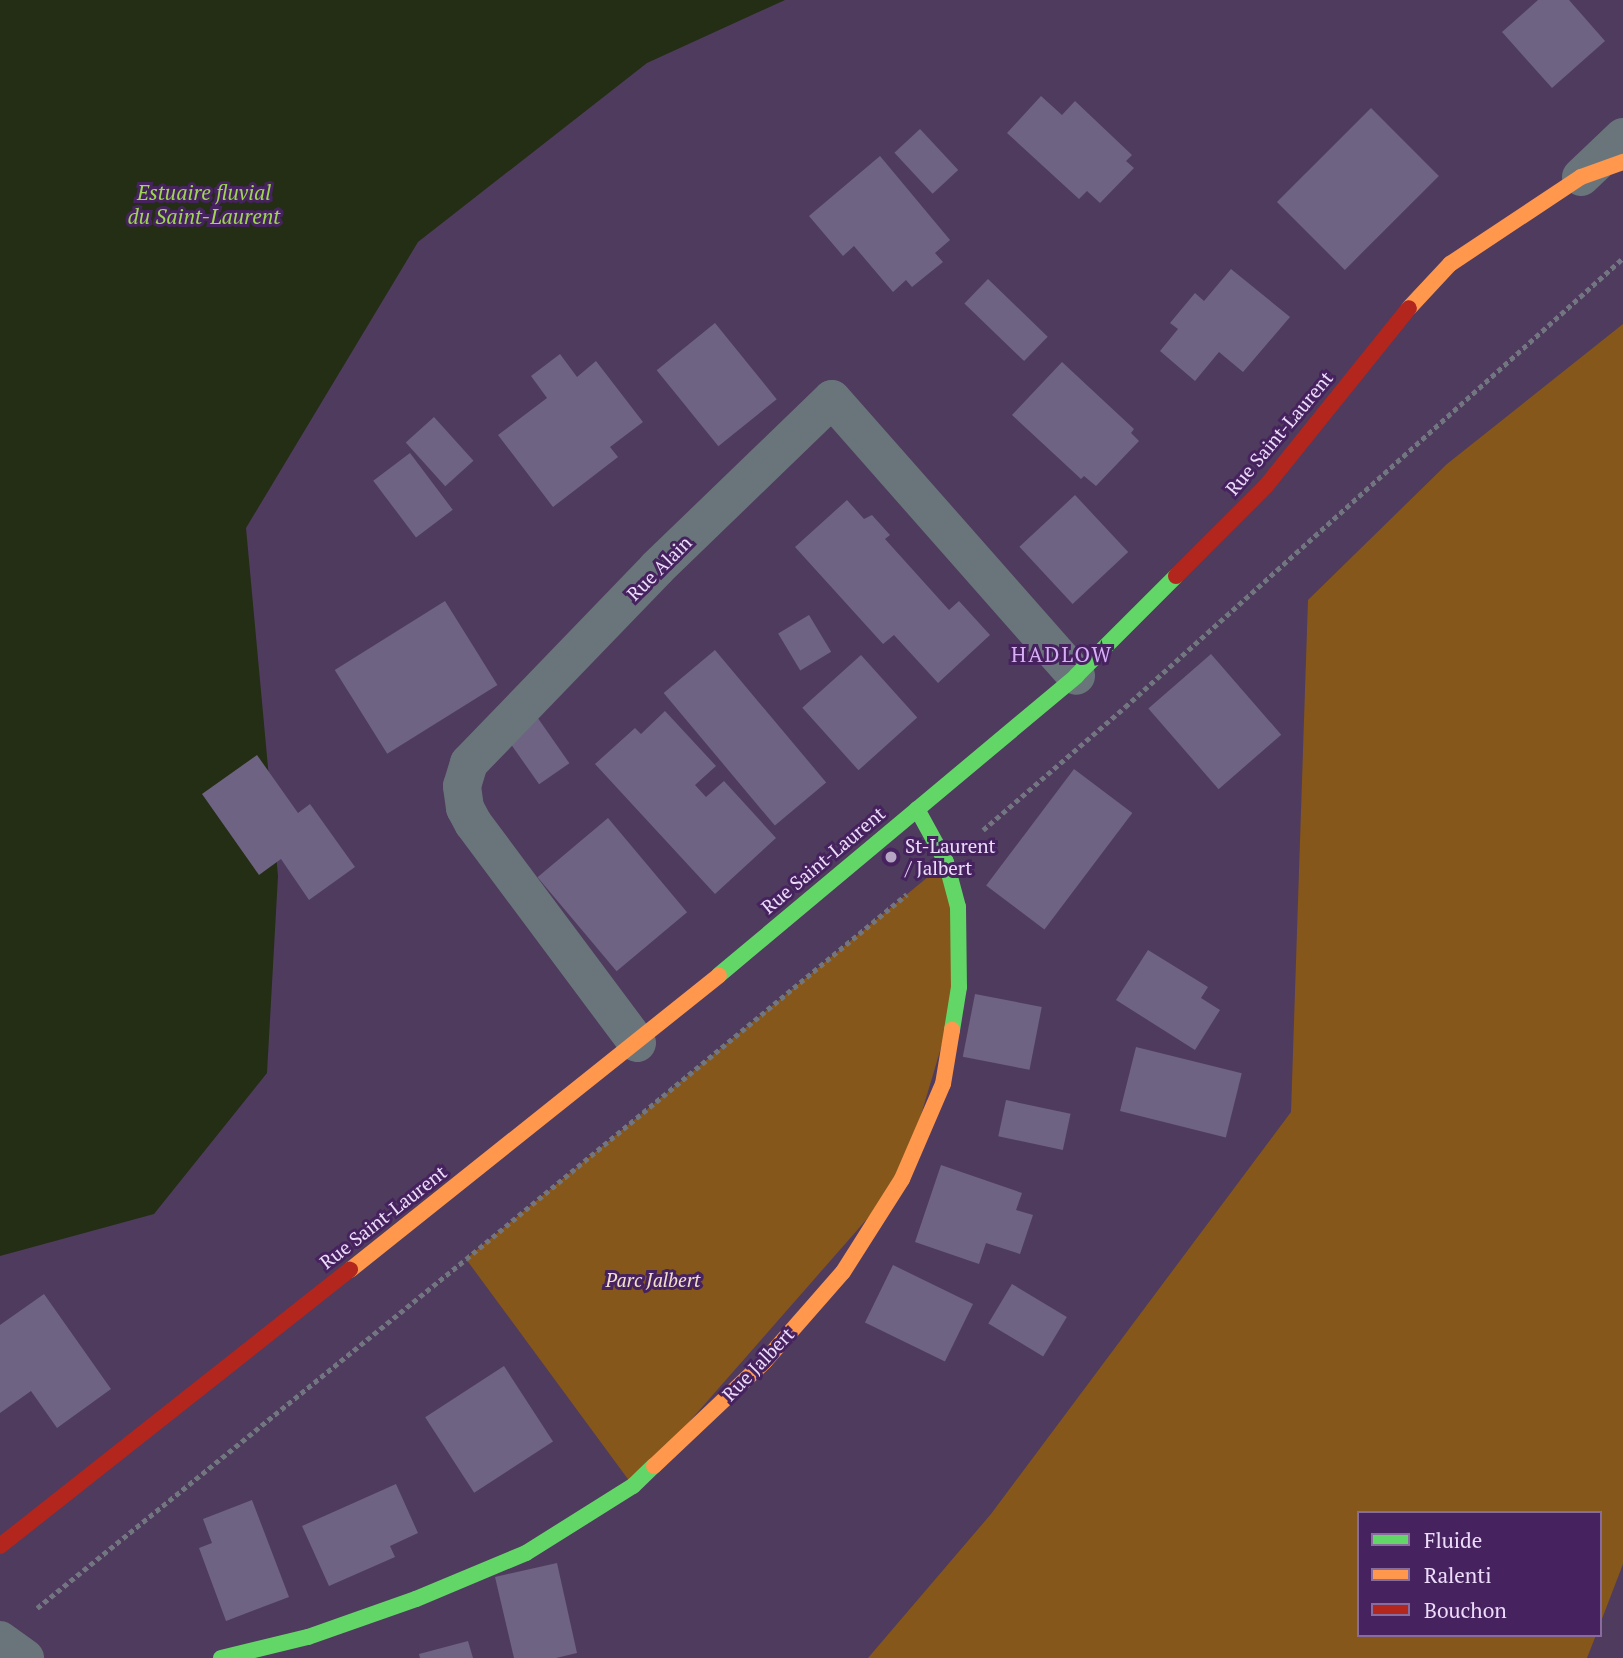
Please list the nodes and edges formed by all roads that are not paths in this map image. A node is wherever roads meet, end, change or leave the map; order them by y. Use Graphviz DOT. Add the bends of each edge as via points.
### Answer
graph roads {
  1 [pos="1623,137"];
  2 [pos="1623,162"];
  3 [pos="1581,177"];
  4 [pos="1076,676"];
  5 [pos="917,809"];
  6 [pos="637,1043"];
  7 [pos="0,1546"];
  8 [pos="0,1640"];
  9 [pos="25,1658"];
  10 [pos="221,1658"];
  1 -- 3 [label="street"];
  2 -- 3 [label="street, Rue Saint-Laurent"];
  3 -- 4 [label="street, Rue Saint-Laurent" via="1482,240 1424,289 1266,486"];
  4 -- 5 [label="street, Rue Saint-Laurent"];
  4 -- 6 [label="street, Rue Alain" via="832,400 657,568 469,763 462,786 473,823"];
  5 -- 6 [label="street, Rue Saint-Laurent"];
  5 -- 10 [label="street, Rue Jalbert" via="946,862 958,907 959,987 943,1084 902,1178 843,1272 765,1361 633,1486 526,1553 308,1637"];
  6 -- 7 [label="street, Rue Saint-Laurent"];
  8 -- 9 [label="street"];
}
